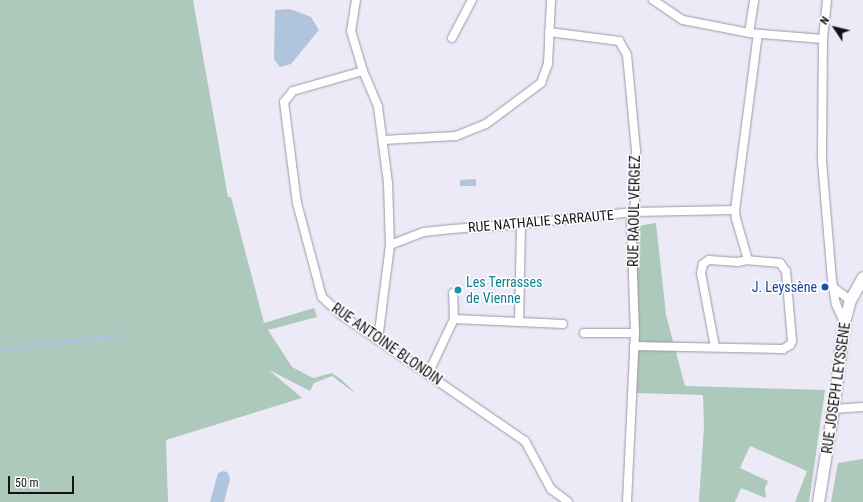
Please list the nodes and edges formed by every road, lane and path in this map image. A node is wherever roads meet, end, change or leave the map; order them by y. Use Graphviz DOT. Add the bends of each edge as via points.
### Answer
graph roads {
  1 [pos="356,0"];
  2 [pos="472,0"];
  3 [pos="551,0"];
  4 [pos="653,0"];
  5 [pos="754,0"];
  6 [pos="827,0"];
  7 [pos="550,32"];
  8 [pos="749,33"];
  9 [pos="758,34"];
  10 [pos="452,38"];
  11 [pos="823,39"];
  12 [pos="363,71"];
  13 [pos="383,140"];
  14 [pos="735,210"];
  15 [pos="633,212"];
  16 [pos="521,224"];
  17 [pos="390,245"];
  18 [pos="748,260"];
  19 [pos="863,277"];
  20 [pos="834,288"];
  21 [pos="453,293"];
  22 [pos="850,300"];
  23 [pos="454,319"];
  24 [pos="519,322"];
  25 [pos="844,322"];
  26 [pos="563,324"];
  27 [pos="584,333"];
  28 [pos="635,333"];
  29 [pos="378,340"];
  30 [pos="634,346"];
  31 [pos="715,347"];
  32 [pos="428,374"];
  33 [pos="863,407"];
  34 [pos="834,409"];
  35 [pos="568,502"];
  36 [pos="627,502"];
  37 [pos="818,502"];
  1 -- 12 [label="street" via="351,31"];
  2 -- 10 [label="street"];
  3 -- 7 [label="street"];
  4 -- 8 [label="street" via="683,20"];
  5 -- 8 [label="street"];
  6 -- 11 [label="street"];
  7 -- 13 [label="street" via="548,64 541,83 486,124 456,136"];
  7 -- 15 [label="street, RUE RAOUL VERGEZ" via="619,42 628,55 636,150 636,202"];
  8 -- 9 [label="street"];
  9 -- 11 [label="street"];
  9 -- 14 [label="street"];
  11 -- 20 [label="street" via="822,161"];
  12 -- 13 [label="street" via="378,107"];
  12 -- 29 [label="street, RUE ANTOINE BLONDIN" via="293,91 284,102 297,203 322,297 340,314"];
  13 -- 17 [label="street" via="388,183"];
  14 -- 15 [label="street, RUE NATHALIE SARRAUTE"];
  14 -- 18 [label="street"];
  15 -- 16 [label="street, RUE NATHALIE SARRAUTE"];
  15 -- 28 [label="street, RUE RAOUL VERGEZ"];
  16 -- 17 [label="street, RUE NATHALIE SARRAUTE" via="424,232"];
  16 -- 24 [label="street"];
  17 -- 29 [label="street"];
  18 -- 31 [label="street" via="709,260 703,264 701,273"];
  18 -- 31 [label="street" via="780,263 786,271 792,341 783,349"];
  19 -- 22 [label="street, RUE JOSEPH LEYSSENE"];
  20 -- 22 [label="street"];
  20 -- 25 [label="street" via="836,304"];
  21 -- 23 [label="street"];
  22 -- 25 [label="street, RUE JOSEPH LEYSSENE"];
  23 -- 24 [label="street"];
  23 -- 32 [label="street"];
  24 -- 26 [label="street"];
  25 -- 34 [label="street, RUE JOSEPH LEYSSENE"];
  27 -- 28 [label="street"];
  28 -- 30 [label="street, RUE RAOUL VERGEZ"];
  29 -- 32 [label="street, RUE ANTOINE BLONDIN"];
  30 -- 31 [label="street"];
  30 -- 36 [label="street, RUE RAOUL VERGEZ"];
  32 -- 35 [label="street, RUE ANTOINE BLONDIN" via="525,440 551,489"];
  33 -- 34 [label="street"];
  34 -- 37 [label="street, RUE JOSEPH LEYSSENE"];
}
